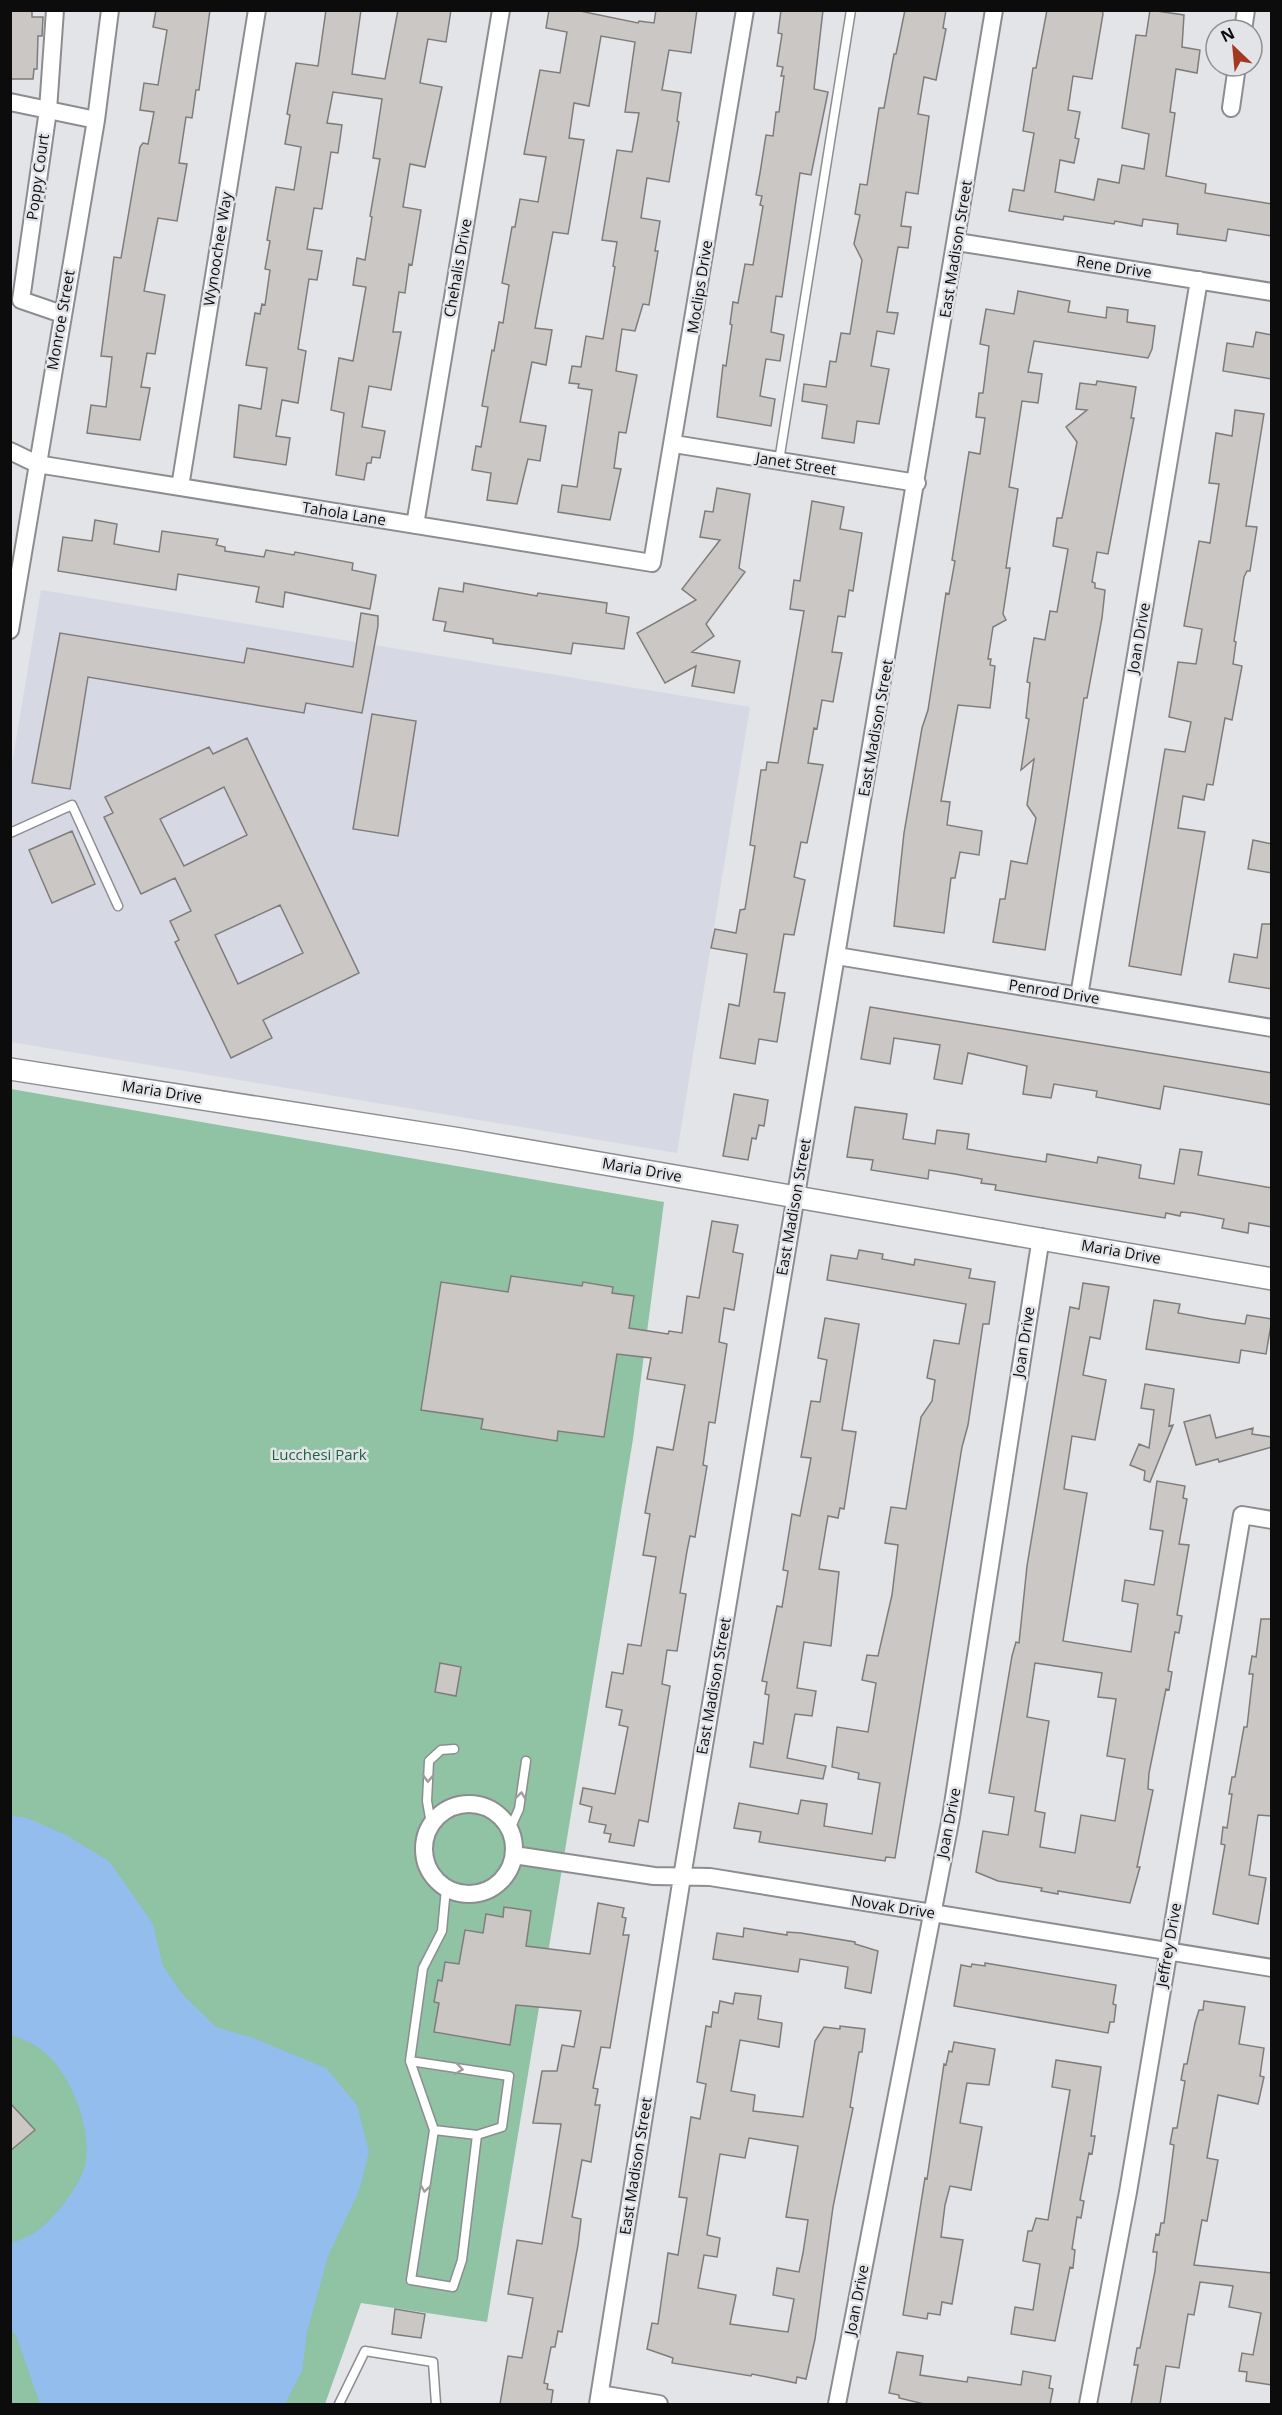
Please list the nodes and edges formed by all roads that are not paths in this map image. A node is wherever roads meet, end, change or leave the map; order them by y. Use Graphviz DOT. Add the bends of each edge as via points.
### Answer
graph roads {
  1 [pos="55,10"];
  2 [pos="110,10"];
  3 [pos="257,10"];
  4 [pos="501,10"];
  5 [pos="745,10"];
  6 [pos="851,10"];
  7 [pos="994,10"];
  8 [pos="1235,78"];
  9 [pos="10,102"];
  10 [pos="1231,108"];
  11 [pos="48,110"];
  12 [pos="96,120"];
  13 [pos="957,242"];
  14 [pos="1199,280"];
  15 [pos="1272,292"];
  16 [pos="62,314"];
  17 [pos="675,444"];
  18 [pos="10,451"];
  19 [pos="778,461"];
  20 [pos="37,464"];
  21 [pos="916,483"];
  22 [pos="180,487"];
  23 [pos="415,525"];
  24 [pos="652,563"];
  25 [pos="10,630"];
  26 [pos="10,833"];
  27 [pos="118,906"];
  28 [pos="837,957"];
  29 [pos="1079,996"];
  30 [pos="1272,1028"];
  31 [pos="10,1069"];
  32 [pos="796,1197"];
  33 [pos="1041,1237"];
  34 [pos="1272,1279"];
  35 [pos="1272,1520"];
  36 [pos="454,1749"];
  37 [pos="526,1761"];
  38 [pos="431,1824"];
  39 [pos="510,1829"];
  40 [pos="514,1856"];
  41 [pos="682,1877"];
  42 [pos="446,1888"];
  43 [pos="931,1912"];
  44 [pos="1168,1951"];
  45 [pos="1272,1968"];
  46 [pos="410,2061"];
  47 [pos="434,2130"];
  48 [pos="477,2135"];
  49 [pos="599,2399"];
  50 [pos="339,2404"];
  51 [pos="436,2404"];
  52 [pos="660,2404"];
  53 [pos="837,2404"];
  54 [pos="1088,2404"];
  1 -- 11 [label="street, Poppy Court"];
  2 -- 12 [label="street, Monroe Street"];
  3 -- 22 [label="street, Wynoochee Way"];
  4 -- 23 [label="street, Chehalis Drive"];
  5 -- 17 [label="street, Moclips Drive"];
  6 -- 19 [label="lane"];
  7 -- 13 [label="street, East Madison Street"];
  8 -- 10 [label="street"];
  9 -- 11 [label="street"];
  11 -- 12 [label="street"];
  11 -- 16 [label="street, Poppy Court" via="21,300"];
  12 -- 16 [label="street, Monroe Street"];
  13 -- 14 [label="street, Rene Drive"];
  13 -- 21 [label="street, East Madison Street"];
  14 -- 15 [label="street, Rene Drive"];
  14 -- 29 [label="street, Joan Drive"];
  16 -- 20 [label="street, Monroe Street"];
  17 -- 19 [label="street, Janet Street"];
  17 -- 24 [label="street, Moclips Drive"];
  18 -- 20 [label="street, Tahola Lane"];
  19 -- 21 [label="street, Janet Street"];
  20 -- 22 [label="street, Tahola Lane"];
  20 -- 25 [label="street, Monroe Street"];
  21 -- 28 [label="street, East Madison Street"];
  22 -- 23 [label="street, Tahola Lane"];
  23 -- 24 [label="street, Tahola Lane"];
  26 -- 27 [label="lane" via="72,805"];
  28 -- 29 [label="street, Penrod Drive"];
  28 -- 32 [label="street, East Madison Street"];
  29 -- 30 [label="street, Penrod Drive"];
  31 -- 32 [label="street, Maria Drive" via="471,1140"];
  32 -- 33 [label="street, Maria Drive"];
  32 -- 41 [label="street, East Madison Street"];
  33 -- 34 [label="street, Maria Drive"];
  33 -- 43 [label="street, Joan Drive" via="951,1817"];
  35 -- 44 [label="street, Jeffrey Drive" via="1242,1515"];
  36 -- 38 [label="lane, one-way" via="441,1750 429,1761 427,1801"];
  39 -- 37 [label="lane, one-way" via="519,1809"];
  38 -- 39 [label="street" via="452,1807 472,1804 491,1809"];
  38 -- 42 [label="street" via="425,1838 427,1867"];
  39 -- 40 [label="street"];
  40 -- 41 [label="street, Novak Drive"];
  40 -- 42 [label="street" via="510,1869 489,1890 475,1894"];
  41 -- 43 [label="street, Novak Drive" via="710,1877"];
  41 -- 49 [label="street, East Madison Street"];
  42 -- 46 [label="lane" via="442,1931 423,1968"];
  43 -- 44 [label="street, Novak Drive"];
  43 -- 53 [label="street, Joan Drive"];
  44 -- 45 [label="street, Novak Drive"];
  44 -- 54 [label="street, Jeffrey Drive"];
  46 -- 47 [label="lane"];
  46 -- 48 [label="lane, one-way" via="509,2076 502,2127"];
  47 -- 48 [label="lane"];
  47 -- 48 [label="lane, one-way" via="411,2280 453,2287 462,2260"];
  49 -- 52 [label="street"];
  50 -- 51 [label="lane" via="365,2351 433,2362"];
}
